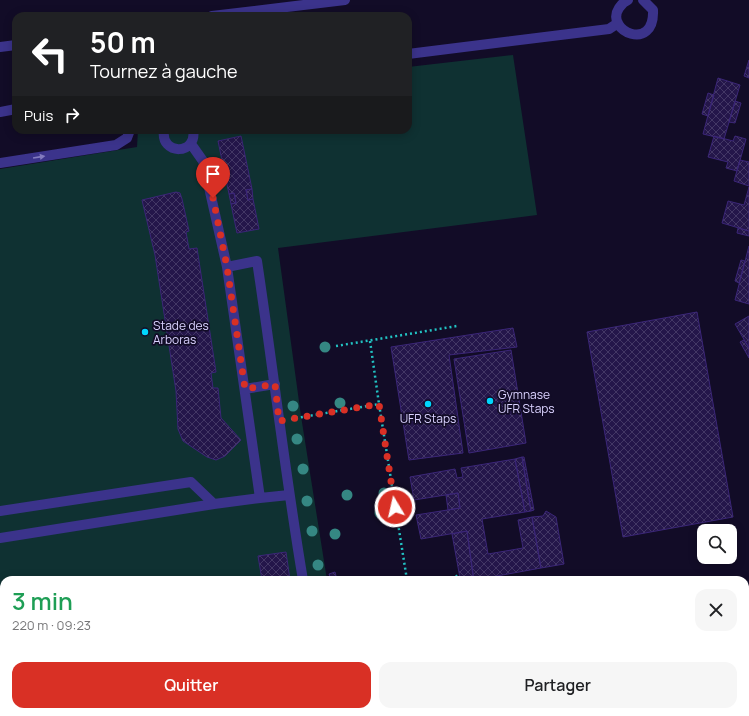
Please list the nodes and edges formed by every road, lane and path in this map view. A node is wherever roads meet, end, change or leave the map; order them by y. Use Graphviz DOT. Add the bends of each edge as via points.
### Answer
graph roads {
  1 [pos="345,0"];
  2 [pos="628,0"];
  3 [pos="643,0"];
  4 [pos="245,12"];
  5 [pos="618,23"];
  6 [pos="12,46"];
  7 [pos="0,47"];
  8 [pos="412,54"];
  9 [pos="12,110"];
  10 [pos="0,112"];
  11 [pos="128,134"];
  12 [pos="164,134"];
  13 [pos="193,134"];
  14 [pos="191,144"];
  15 [pos="0,163"];
  16 [pos="227,267"];
  17 [pos="457,326"];
  18 [pos="370,341"];
  19 [pos="336,346"];
  20 [pos="275,384"];
  21 [pos="245,389"];
  22 [pos="379,404"];
  23 [pos="279,421"];
  24 [pos="289,495"];
  25 [pos="260,498"];
  26 [pos="214,504"];
  27 [pos="0,511"];
  28 [pos="0,538"];
  29 [pos="302,576"];
  30 [pos="406,576"];
  1 -- 4 [label="street"];
  2 -- 5 [label="street" via="617,12"];
  3 -- 5 [label="street" via="653,10 654,22 647,32 636,36 625,32"];
  5 -- 8 [label="street" via="609,29"];
  6 -- 7 [label="street"];
  9 -- 10 [label="street"];
  15 -- 11 [label="street, one-way" via="116,145 127,138"];
  12 -- 14 [label="street" via="165,142 173,148 182,149"];
  13 -- 14 [label="street"];
  14 -- 16 [label="street" via="203,161"];
  16 -- 20 [label="street" via="257,261"];
  16 -- 21 [label="street"];
  17 -- 18 [label="path"];
  18 -- 19 [label="path"];
  18 -- 22 [label="path"];
  20 -- 21 [label="street"];
  20 -- 23 [label="street"];
  21 -- 25 [label="street"];
  22 -- 23 [label="path"];
  22 -- 30 [label="path"];
  23 -- 24 [label="street"];
  24 -- 25 [label="street"];
  24 -- 29 [label="street"];
  25 -- 26 [label="street"];
  26 -- 27 [label="street" via="191,482"];
  26 -- 28 [label="street"];
}
